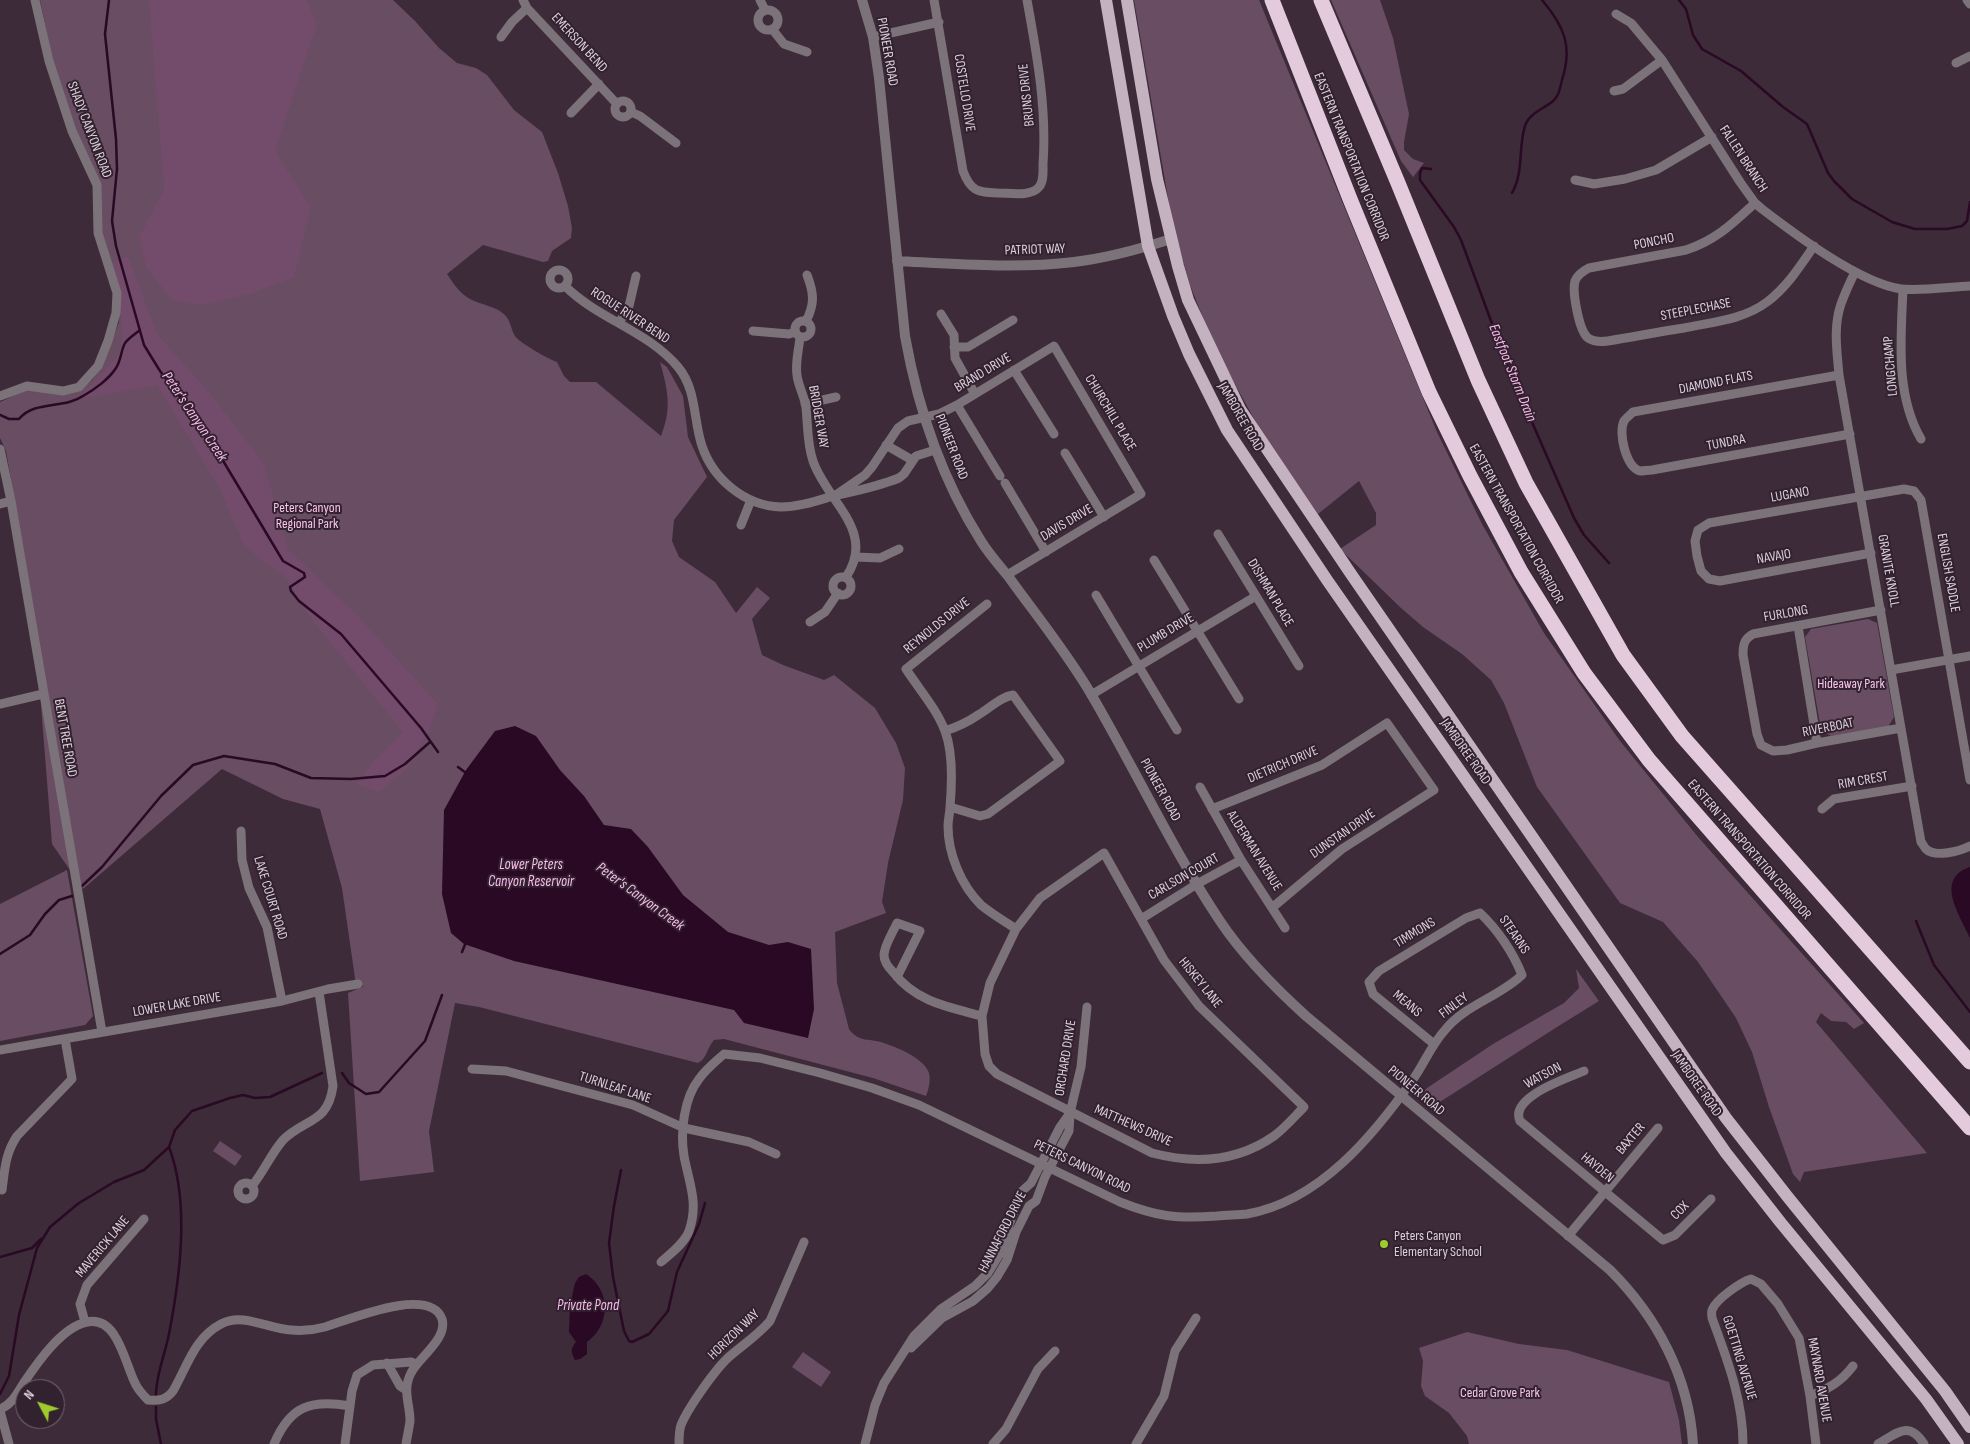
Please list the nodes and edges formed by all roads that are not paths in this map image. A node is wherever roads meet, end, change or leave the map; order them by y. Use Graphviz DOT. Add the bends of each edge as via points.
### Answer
graph roads {
  1 [pos="35,0"];
  2 [pos="760,0"];
  3 [pos="862,0"];
  4 [pos="934,0"];
  5 [pos="1027,0"];
  6 [pos="1106,0"];
  7 [pos="1127,0"];
  8 [pos="1272,0"];
  9 [pos="1321,0"];
  10 [pos="1966,0"];
  11 [pos="525,4"];
  12 [pos="1970,4"];
  13 [pos="765,10"];
  14 [pos="1616,14"];
  15 [pos="939,22"];
  16 [pos="772,29"];
  17 [pos="501,37"];
  18 [pos="872,37"];
  19 [pos="807,52"];
  20 [pos="1970,56"];
  21 [pos="1662,60"];
  22 [pos="1956,63"];
  23 [pos="599,84"];
  24 [pos="1614,91"];
  25 [pos="571,113"];
  26 [pos="1712,137"];
  27 [pos="676,143"];
  28 [pos="1575,180"];
  29 [pos="973,189"];
  30 [pos="1755,203"];
  31 [pos="1171,239"];
  32 [pos="1148,246"];
  33 [pos="1814,246"];
  34 [pos="897,261"];
  35 [pos="1855,272"];
  36 [pos="807,275"];
  37 [pos="636,276"];
  38 [pos="565,286"];
  39 [pos="1970,286"];
  40 [pos="1903,289"];
  41 [pos="1577,307"];
  42 [pos="941,314"];
  43 [pos="1013,320"];
  44 [pos="806,322"];
  45 [pos="619,323"];
  46 [pos="753,331"];
  47 [pos="798,335"];
  48 [pos="1054,346"];
  49 [pos="954,347"];
  50 [pos="1014,370"];
  51 [pos="1839,375"];
  52 [pos="975,394"];
  53 [pos="0,396"];
  54 [pos="836,397"];
  55 [pos="805,404"];
  56 [pos="957,405"];
  57 [pos="924,417"];
  58 [pos="1054,434"];
  59 [pos="1850,434"];
  60 [pos="1921,439"];
  61 [pos="1624,443"];
  62 [pos="886,445"];
  63 [pos="0,449"];
  64 [pos="935,450"];
  65 [pos="1065,453"];
  66 [pos="912,460"];
  67 [pos="1914,491"];
  68 [pos="1142,494"];
  69 [pos="833,496"];
  70 [pos="1861,496"];
  71 [pos="751,500"];
  72 [pos="11,501"];
  73 [pos="0,504"];
  74 [pos="1104,517"];
  75 [pos="742,525"];
  76 [pos="1218,534"];
  77 [pos="900,549"];
  78 [pos="1046,552"];
  79 [pos="1871,553"];
  80 [pos="1696,556"];
  81 [pos="856,557"];
  82 [pos="1154,560"];
  83 [pos="1007,575"];
  84 [pos="1096,595"];
  85 [pos="1256,596"];
  86 [pos="986,604"];
  87 [pos="1880,610"];
  88 [pos="810,622"];
  89 [pos="1798,626"];
  90 [pos="1197,631"];
  91 [pos="1970,656"];
  92 [pos="1949,660"];
  93 [pos="1138,666"];
  94 [pos="1299,666"];
  95 [pos="1891,670"];
  96 [pos="43,694"];
  97 [pos="1091,695"];
  98 [pos="1239,699"];
  99 [pos="0,704"];
  100 [pos="1902,728"];
  101 [pos="1177,730"];
  102 [pos="945,731"];
  103 [pos="1817,743"];
  104 [pos="1761,745"];
  105 [pos="1970,780"];
  106 [pos="1912,786"];
  107 [pos="1200,787"];
  108 [pos="1434,790"];
  109 [pos="950,806"];
  110 [pos="1212,809"];
  111 [pos="1822,809"];
  112 [pos="242,832"];
  113 [pos="1970,846"];
  114 [pos="1241,860"];
  115 [pos="1198,884"];
  116 [pos="1273,907"];
  117 [pos="1480,912"];
  118 [pos="1141,919"];
  119 [pos="1285,928"];
  120 [pos="1016,929"];
  121 [pos="1522,975"];
  122 [pos="897,977"];
  123 [pos="1369,982"];
  124 [pos="358,984"];
  125 [pos="319,992"];
  126 [pos="282,1001"];
  127 [pos="1087,1007"];
  128 [pos="982,1016"];
  129 [pos="102,1032"];
  130 [pos="65,1039"];
  131 [pos="1434,1044"];
  132 [pos="0,1050"];
  133 [pos="1970,1062"];
  134 [pos="472,1069"];
  135 [pos="1584,1071"];
  136 [pos="1400,1096"];
  137 [pos="1304,1107"];
  138 [pos="1519,1111"];
  139 [pos="1070,1112"];
  140 [pos="684,1128"];
  141 [pos="1658,1128"];
  142 [pos="1970,1128"];
  143 [pos="776,1154"];
  144 [pos="1046,1165"];
  145 [pos="252,1186"];
  146 [pos="2,1190"];
  147 [pos="1604,1193"];
  148 [pos="1711,1199"];
  149 [pos="144,1219"];
  150 [pos="1568,1236"];
  151 [pos="1666,1240"];
  152 [pos="804,1242"];
  153 [pos="661,1262"];
  154 [pos="1751,1279"];
  155 [pos="1196,1318"];
  156 [pos="85,1322"];
  157 [pos="1056,1351"];
  158 [pos="902,1357"];
  159 [pos="388,1363"];
  160 [pos="416,1364"];
  161 [pos="1853,1366"];
  162 [pos="406,1390"];
  163 [pos="1810,1396"];
  164 [pos="350,1406"];
  165 [pos="0,1410"];
  166 [pos="1970,1428"];
  167 [pos="10,1444"];
  168 [pos="274,1444"];
  169 [pos="346,1444"];
  170 [pos="406,1444"];
  171 [pos="679,1444"];
  172 [pos="865,1444"];
  173 [pos="993,1444"];
  174 [pos="1136,1444"];
  175 [pos="1693,1444"];
  176 [pos="1743,1444"];
  177 [pos="1816,1444"];
  178 [pos="1878,1444"];
  179 [pos="1924,1444"];
  180 [pos="1958,1444"];
  1 -- 53 [label="street, SHADY CANYON ROAD" via="72,131 97,185 98,233 117,293 116,313 98,366 79,387 63,391 27,386"];
  2 -- 13 [label="street"];
  3 -- 18 [label="street, PIONEER ROAD"];
  4 -- 15 [label="street, COSTELLO DRIVE"];
  5 -- 29 [label="street, BRUNS DRIVE" via="1044,124 1042,180 1032,191 1016,194"];
  6 -- 32 [label="main road, JAMBOREE ROAD"];
  7 -- 31 [label="main road, JAMBOREE ROAD" via="1157,179"];
  8 -- 142 [label="highway, EASTERN TRANSPORTATION CORRIDOR" via="1429,392 1526,580 1584,673 1649,760"];
  9 -- 133 [label="highway, EASTERN TRANSPORTATION CORRIDOR" via="1478,380 1526,483 1623,656 1682,736"];
  10 -- 12 [label="street"];
  11 -- 17 [label="street"];
  11 -- 23 [label="street, EMERSON BEND"];
  13 -- 16 [label="street" via="759,16 759,23 764,29"];
  13 -- 16 [label="street" via="772,10 778,16 778,24"];
  14 -- 21 [label="street, FALLEN BRANCH" via="1631,23"];
  15 -- 18 [label="street"];
  15 -- 29 [label="street, COSTELLO DRIVE" via="963,171"];
  16 -- 19 [label="street" via="784,44"];
  18 -- 34 [label="street, PIONEER ROAD"];
  20 -- 22 [label="street"];
  21 -- 24 [label="street" via="1623,89"];
  21 -- 26 [label="street, FALLEN BRANCH"];
  23 -- 25 [label="street"];
  23 -- 27 [label="street, EMERSON BEND" via="617,104 615,110 618,115 624,117 631,112 640,116"];
  26 -- 28 [label="street" via="1656,170 1594,184"];
  26 -- 30 [label="street, FALLEN BRANCH"];
  30 -- 33 [label="street, FALLEN BRANCH"];
  30 -- 41 [label="street, PONCHO" via="1717,237 1701,245 1589,268 1580,273 1575,282"];
  31 -- 32 [label="street, PATRIOT WAY"];
  31 -- 166 [label="main road, JAMBOREE ROAD" via="1188,300 1207,342 1240,409 1278,468 1726,1118 1939,1384"];
  32 -- 34 [label="street, PATRIOT WAY" via="1076,262 1042,265"];
  32 -- 180 [label="main road, JAMBOREE ROAD" via="1189,354 1227,430 1271,497 1726,1153 1926,1399"];
  33 -- 35 [label="street, FALLEN BRANCH"];
  33 -- 41 [label="street, STEEPLECHASE" via="1792,277 1767,302 1727,320 1598,342 1588,338 1583,331"];
  34 -- 57 [label="street, PIONEER ROAD" via="912,377"];
  35 -- 40 [label="street, FALLEN BRANCH"];
  35 -- 51 [label="street, GRANITE KNOLL" via="1837,321"];
  36 -- 44 [label="street, BRIDGER WAY" via="814,297"];
  37 -- 45 [label="street" via="629,306"];
  38 -- 45 [label="street, ROGUE RIVER BEND" via="577,298"];
  39 -- 40 [label="street, FALLEN BRANCH"];
  40 -- 60 [label="street, LONGCHAMP" via="1901,364 1910,413"];
  42 -- 49 [label="street" via="954,335"];
  43 -- 49 [label="street" via="968,347"];
  44 -- 47 [label="street, BRIDGER WAY" via="796,325"];
  44 -- 47 [label="street, BRIDGER WAY" via="810,324 811,332 808,336"];
  45 -- 71 [label="street, ROGUE RIVER BEND" via="655,346 678,368 692,394 698,436 707,460 724,482"];
  46 -- 47 [label="street"];
  47 -- 55 [label="street, BRIDGER WAY" via="797,375"];
  48 -- 50 [label="street, BRAND DRIVE"];
  48 -- 68 [label="street, CHURCHILL PLACE"];
  49 -- 52 [label="street" via="955,358"];
  50 -- 52 [label="street, BRAND DRIVE"];
  50 -- 58 [label="street"];
  51 -- 59 [label="street, GRANITE KNOLL"];
  51 -- 61 [label="street, DIAMOND FLATS" via="1633,412 1624,420"];
  52 -- 56 [label="street, BRAND DRIVE"];
  54 -- 55 [label="street"];
  55 -- 69 [label="street, BRIDGER WAY" via="812,460"];
  56 -- 57 [label="street, BRAND DRIVE"];
  56 -- 78 [label="street"];
  57 -- 62 [label="street, ROGUE RIVER BEND" via="898,428"];
  57 -- 64 [label="street, PIONEER ROAD"];
  59 -- 61 [label="street, TUNDRA" via="1640,471 1631,465"];
  59 -- 70 [label="street, GRANITE KNOLL"];
  62 -- 66 [label="street"];
  62 -- 69 [label="street, ROGUE RIVER BEND" via="865,475"];
  63 -- 72 [label="street, BENT TREE ROAD"];
  64 -- 66 [label="street, ROGUE RIVER BEND"];
  64 -- 83 [label="street, PIONEER ROAD" via="966,516"];
  65 -- 74 [label="street"];
  66 -- 69 [label="street, ROGUE RIVER BEND" via="899,478 858,492"];
  67 -- 70 [label="street, LUGANO" via="1904,489"];
  67 -- 92 [label="street, ENGLISH SADDLE" via="1921,500"];
  68 -- 74 [label="street, DAVIS DRIVE"];
  69 -- 71 [label="street, ROGUE RIVER BEND" via="808,504 780,507"];
  69 -- 81 [label="street, BRIDGER WAY" via="851,525"];
  70 -- 79 [label="street, GRANITE KNOLL"];
  70 -- 80 [label="street, LUGANO" via="1709,523 1698,530"];
  71 -- 75 [label="street"];
  72 -- 73 [label="street"];
  72 -- 96 [label="street, BENT TREE ROAD"];
  74 -- 78 [label="street, DAVIS DRIVE"];
  76 -- 85 [label="street, DISHMAN PLACE"];
  77 -- 81 [label="street" via="880,558"];
  78 -- 83 [label="street, DAVIS DRIVE"];
  79 -- 80 [label="street, NAVAJO" via="1720,580 1709,579 1701,572"];
  79 -- 87 [label="street, GRANITE KNOLL"];
  81 -- 88 [label="street" via="846,577 834,581 838,593 825,612"];
  82 -- 90 [label="street"];
  83 -- 97 [label="street, PIONEER ROAD"];
  84 -- 93 [label="street"];
  85 -- 90 [label="street, PLUMB DRIVE"];
  85 -- 94 [label="street, DISHMAN PLACE"];
  86 -- 102 [label="street, REYNOLDS DRIVE" via="906,669"];
  87 -- 89 [label="street, FURLONG"];
  87 -- 95 [label="street, GRANITE KNOLL"];
  89 -- 103 [label="street"];
  89 -- 104 [label="street, FURLONG" via="1753,634 1743,644"];
  90 -- 93 [label="street, PLUMB DRIVE"];
  90 -- 98 [label="street"];
  91 -- 92 [label="street"];
  92 -- 95 [label="street"];
  92 -- 105 [label="street, ENGLISH SADDLE"];
  93 -- 97 [label="street, PLUMB DRIVE"];
  93 -- 101 [label="street"];
  95 -- 100 [label="street, GRANITE KNOLL"];
  96 -- 99 [label="street"];
  96 -- 129 [label="street, BENT TREE ROAD"];
  97 -- 115 [label="street, PIONEER ROAD"];
  100 -- 103 [label="street, RIVERBOAT"];
  100 -- 106 [label="street, GRANITE KNOLL"];
  102 -- 109 [label="street" via="951,767"];
  102 -- 109 [label="street" via="977,717 1005,696 1013,695 1060,761 988,814 980,816"];
  103 -- 104 [label="street, RIVERBOAT" via="1773,751"];
  106 -- 111 [label="street, RIM CREST" via="1834,799"];
  106 -- 113 [label="street, GRANITE KNOLL" via="1921,842 1926,849 1932,852 1952,851"];
  107 -- 110 [label="street, ALDERMAN AVENUE"];
  108 -- 110 [label="street, DIETRICH DRIVE" via="1387,723 1322,765"];
  108 -- 116 [label="street, DUNSTAN DRIVE" via="1342,849"];
  109 -- 120 [label="street" via="950,845 965,884 986,908"];
  110 -- 114 [label="street, ALDERMAN AVENUE"];
  112 -- 126 [label="street, LAKE COURT ROAD" via="242,860 249,888 267,927"];
  114 -- 115 [label="street, CARLSON COURT"];
  114 -- 116 [label="street, ALDERMAN AVENUE"];
  115 -- 118 [label="street, CARLSON COURT"];
  115 -- 136 [label="street, PIONEER ROAD" via="1220,922 1274,988"];
  116 -- 119 [label="street, ALDERMAN AVENUE"];
  117 -- 121 [label="street, STEARNS" via="1517,961"];
  117 -- 123 [label="street, TIMMONS" via="1379,971"];
  118 -- 120 [label="street, HISKEY LANE" via="1104,853 1040,898"];
  118 -- 137 [label="street, HISKEY LANE" via="1164,960 1199,1006"];
  120 -- 128 [label="street" via="990,983"];
  121 -- 131 [label="street, FINLEY" via="1455,1019"];
  122 -- 122 [label="street" via="883,954 897,923 920,931"];
  122 -- 128 [label="street" via="931,1002"];
  123 -- 131 [label="street, MEANS" via="1373,994"];
  124 -- 125 [label="street, LOWER LAKE DRIVE"];
  125 -- 126 [label="street, LOWER LAKE DRIVE"];
  125 -- 145 [label="street" via="332,1097 320,1116 283,1140"];
  126 -- 129 [label="street, LOWER LAKE DRIVE"];
  127 -- 139 [label="street, ORCHARD DRIVE" via="1081,1066"];
  128 -- 139 [label="street, MATTHEWS DRIVE" via="985,1054 996,1074"];
  129 -- 130 [label="street, LOWER LAKE DRIVE"];
  130 -- 132 [label="street, LOWER LAKE DRIVE"];
  130 -- 146 [label="street" via="72,1079 17,1136 7,1154"];
  131 -- 136 [label="street, FINLEY"];
  134 -- 140 [label="street, TURNLEAF LANE" via="506,1071 633,1104"];
  135 -- 138 [label="street, WATSON" via="1540,1091 1525,1101"];
  136 -- 144 [label="street, PETERS CANYON ROAD" via="1358,1148 1327,1177 1295,1197 1247,1214 1174,1218 1146,1212"];
  136 -- 150 [label="street, PIONEER ROAD"];
  137 -- 139 [label="street, MATTHEWS DRIVE" via="1275,1135 1248,1151 1207,1160 1174,1159 1152,1153"];
  138 -- 147 [label="street, HAYDEN" via="1518,1118 1522,1124"];
  139 -- 144 [label="street, ORCHARD DRIVE"];
  140 -- 143 [label="street, TURNLEAF LANE" via="750,1142"];
  140 -- 144 [label="street, PETERS CANYON ROAD" via="688,1100 698,1080 724,1054 760,1058 872,1088 919,1105"];
  140 -- 153 [label="street" via="684,1155 694,1199 693,1218 689,1233"];
  141 -- 147 [label="street, BAXTER"];
  144 -- 158 [label="street, HANNAFORD DRIVE" via="1021,1192 1004,1247 988,1273 928,1320"];
  144 -- 158 [label="street, HANNAFORD DRIVE" via="1036,1201 1030,1206 1006,1260 988,1288 973,1301 942,1318"];
  147 -- 150 [label="street, BAXTER"];
  147 -- 151 [label="street, HAYDEN" via="1656,1236"];
  148 -- 151 [label="street, COX"];
  149 -- 156 [label="street, MAVERICK LANE" via="87,1286 80,1304"];
  150 -- 175 [label="street, PIONEER ROAD" via="1627,1287 1662,1336 1689,1408"];
  152 -- 171 [label="street, HORIZON WAY" via="770,1321 719,1368 686,1414 680,1427"];
  154 -- 163 [label="street, MAYNARD AVENUE" via="1761,1284 1778,1304 1799,1338"];
  154 -- 176 [label="street, GOETTING AVENUE" via="1742,1282 1711,1310 1741,1411"];
  155 -- 174 [label="street" via="1175,1351 1164,1396"];
  156 -- 160 [label="street" via="101,1322 112,1331 135,1384 148,1400 158,1401 169,1396 190,1355 204,1338 221,1323 232,1320 310,1330 383,1309 423,1304 438,1313 442,1325 435,1343"];
  156 -- 165 [label="street" via="55,1342 11,1402"];
  157 -- 173 [label="street" via="1038,1369 1006,1429"];
  158 -- 172 [label="street, HANNAFORD DRIVE" via="878,1397"];
  159 -- 160 [label="street"];
  159 -- 162 [label="street" via="400,1386"];
  159 -- 164 [label="street" via="373,1365 357,1375"];
  160 -- 162 [label="street"];
  161 -- 163 [label="street" via="1831,1387"];
  162 -- 170 [label="street" via="410,1421"];
  163 -- 177 [label="street, MAYNARD AVENUE"];
  164 -- 168 [label="street" via="329,1402 308,1405 289,1417"];
  164 -- 169 [label="street"];
  165 -- 167 [label="street"];
  178 -- 179 [label="street" via="1901,1430 1910,1430"];
}
